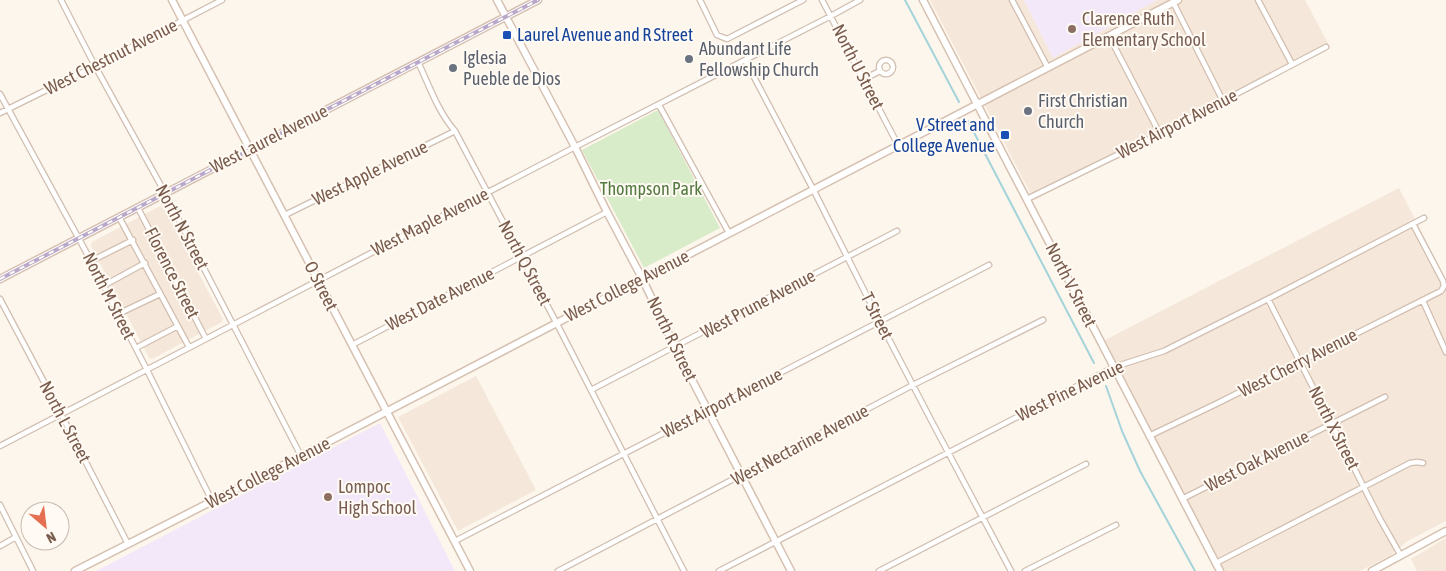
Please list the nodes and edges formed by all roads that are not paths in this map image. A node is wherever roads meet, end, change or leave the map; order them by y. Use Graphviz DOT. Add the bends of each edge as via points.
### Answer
graph roads {
  1 [pos="61,0"];
  2 [pos="172,0"];
  3 [pos="222,0"];
  4 [pos="497,0"];
  5 [pos="538,0"];
  6 [pos="700,0"];
  7 [pos="790,0"];
  8 [pos="803,0"];
  9 [pos="822,0"];
  10 [pos="860,0"];
  11 [pos="923,0"];
  12 [pos="1012,0"];
  13 [pos="1258,0"];
  14 [pos="1174,1"];
  15 [pos="793,5"];
  16 [pos="831,16"];
  17 [pos="506,17"];
  18 [pos="183,20"];
  19 [pos="1109,36"];
  20 [pos="1326,47"];
  21 [pos="745,60"];
  22 [pos="418,62"];
  23 [pos="1292,64"];
  24 [pos="95,66"];
  25 [pos="1048,68"];
  26 [pos="880,71"];
  27 [pos="864,79"];
  28 [pos="0,94"];
  29 [pos="1223,101"];
  30 [pos="977,104"];
  31 [pos="659,105"];
  32 [pos="8,109"];
  33 [pos="0,113"];
  34 [pos="456,131"];
  35 [pos="1160,134"];
  36 [pos="898,145"];
  37 [pos="575,146"];
  38 [pos="250,150"];
  39 [pos="813,189"];
  40 [pos="488,192"];
  41 [pos="165,194"];
  42 [pos="1026,199"];
  43 [pos="138,208"];
  44 [pos="607,212"];
  45 [pos="285,215"];
  46 [pos="120,217"];
  47 [pos="1424,218"];
  48 [pos="1413,224"];
  49 [pos="897,231"];
  50 [pos="729,233"];
  51 [pos="79,239"];
  52 [pos="133,240"];
  53 [pos="521,257"];
  54 [pos="848,257"];
  55 [pos="91,261"];
  56 [pos="144,263"];
  57 [pos="988,266"];
  58 [pos="642,278"];
  59 [pos="0,279"];
  60 [pos="318,280"];
  61 [pos="103,286"];
  62 [pos="160,294"];
  63 [pos="0,299"];
  64 [pos="1268,299"];
  65 [pos="1422,301"];
  66 [pos="118,314"];
  67 [pos="1043,320"];
  68 [pos="556,322"];
  69 [pos="880,322"];
  70 [pos="232,325"];
  71 [pos="178,326"];
  72 [pos="206,339"];
  73 [pos="352,345"];
  74 [pos="189,347"];
  75 [pos="675,347"];
  76 [pos="136,348"];
  77 [pos="1446,352"];
  78 [pos="1300,361"];
  79 [pos="1114,367"];
  80 [pos="147,370"];
  81 [pos="913,385"];
  82 [pos="591,390"];
  83 [pos="1386,396"];
  84 [pos="386,411"];
  85 [pos="708,411"];
  86 [pos="61,414"];
  87 [pos="1331,424"];
  88 [pos="1149,436"];
  89 [pos="0,446"];
  90 [pos="948,452"];
  91 [pos="623,454"];
  92 [pos="300,456"];
  93 [pos="1424,463"];
  94 [pos="1086,464"];
  95 [pos="742,475"];
  96 [pos="1364,487"];
  97 [pos="1182,499"];
  98 [pos="212,501"];
  99 [pos="0,506"];
  100 [pos="982,518"];
  101 [pos="657,519"];
  102 [pos="1116,525"];
  103 [pos="1446,531"];
  104 [pos="16,537"];
  105 [pos="455,541"];
  106 [pos="776,541"];
  107 [pos="128,544"];
  108 [pos="0,546"];
  109 [pos="1402,556"];
  110 [pos="1216,563"];
  111 [pos="33,571"];
  112 [pos="75,571"];
  113 [pos="470,571"];
  114 [pos="558,571"];
  115 [pos="684,571"];
  116 [pos="719,571"];
  117 [pos="791,571"];
  118 [pos="879,571"];
  119 [pos="1011,571"];
  120 [pos="1025,571"];
  121 [pos="1220,571"];
  122 [pos="1372,571"];
  1 -- 24 [label="street, North N Street"];
  2 -- 18 [label="street, O Street"];
  3 -- 18 [label="street, West Chestnut Avenue"];
  4 -- 17 [label="street, North R Street"];
  5 -- 17 [label="street, West Laurel Avenue"];
  6 -- 15 [label="street" via="717,35 727,39"];
  7 -- 15 [label="street"];
  8 -- 15 [label="street"];
  9 -- 16 [label="street, North U Street"];
  10 -- 16 [label="street, West Maple Avenue"];
  11 -- 30 [label="street, North V Street"];
  12 -- 25 [label="street"];
  13 -- 23 [label="street"];
  14 -- 19 [label="street, West College Avenue"];
  14 -- 29 [label="street"];
  16 -- 21 [label="street, West Maple Avenue"];
  16 -- 27 [label="street, North U Street"];
  17 -- 22 [label="street, West Laurel Avenue"];
  17 -- 37 [label="street, North R Street"];
  18 -- 24 [label="street, West Chestnut Avenue"];
  18 -- 38 [label="street, O Street"];
  19 -- 25 [label="street, West College Avenue"];
  19 -- 35 [label="street"];
  20 -- 23 [label="street, West Airport Avenue"];
  21 -- 31 [label="street, West Maple Avenue"];
  21 -- 39 [label="street, T Street"];
  22 -- 34 [label="street, North Q Street" via="448,123"];
  22 -- 38 [label="street, West Laurel Avenue"];
  23 -- 29 [label="street, West Airport Avenue"];
  24 -- 32 [label="street, West Chestnut Avenue"];
  24 -- 41 [label="street, North N Street"];
  25 -- 30 [label="street, West College Avenue"];
  26 -- 27 [label="street"];
  27 -- 36 [label="street, North U Street"];
  28 -- 32 [label="street, North M Street"];
  29 -- 35 [label="street, West Airport Avenue"];
  30 -- 36 [label="street, West College Avenue"];
  30 -- 42 [label="street, North V Street"];
  31 -- 37 [label="street, West Maple Avenue"];
  31 -- 50 [label="street"];
  32 -- 33 [label="street, West Chestnut Avenue"];
  32 -- 51 [label="street, North M Street"];
  34 -- 40 [label="street, North Q Street"];
  34 -- 45 [label="street, West Apple Avenue"];
  35 -- 42 [label="street, West Airport Avenue"];
  36 -- 39 [label="street, West College Avenue"];
  37 -- 40 [label="street, West Maple Avenue"];
  37 -- 44 [label="street, North R Street"];
  38 -- 41 [label="street, West Laurel Avenue"];
  38 -- 45 [label="street, O Street"];
  39 -- 50 [label="street, West College Avenue"];
  39 -- 54 [label="street, T Street"];
  40 -- 53 [label="street, North Q Street"];
  40 -- 60 [label="street, West Maple Avenue"];
  41 -- 43 [label="street, West Laurel Avenue"];
  41 -- 70 [label="street, North N Street"];
  42 -- 79 [label="street, North V Street"];
  43 -- 46 [label="street, West Laurel Avenue"];
  43 -- 72 [label="street, Florence Street"];
  44 -- 53 [label="street, West Date Avenue"];
  44 -- 58 [label="street, North R Street"];
  45 -- 60 [label="street, O Street"];
  46 -- 51 [label="street, West Laurel Avenue"];
  46 -- 52 [label="street"];
  47 -- 48 [label="street, West Pine Avenue"];
  48 -- 64 [label="street, West Pine Avenue"];
  48 -- 65 [label="street, West Cherry Avenue" via="1444,286"];
  49 -- 54 [label="street, West Prune Avenue"];
  50 -- 58 [label="street, West College Avenue"];
  51 -- 55 [label="street, North M Street"];
  51 -- 59 [label="street, West Laurel Avenue"];
  52 -- 55 [label="street"];
  52 -- 56 [label="street"];
  53 -- 68 [label="street, North Q Street"];
  53 -- 73 [label="street, West Date Avenue"];
  54 -- 69 [label="street, T Street"];
  54 -- 75 [label="street, West Prune Avenue"];
  55 -- 61 [label="street, North M Street"];
  56 -- 61 [label="street"];
  56 -- 62 [label="street"];
  57 -- 69 [label="street, West Airport Avenue"];
  58 -- 68 [label="street, West College Avenue"];
  58 -- 75 [label="street, North R Street"];
  60 -- 70 [label="street, West Maple Avenue"];
  60 -- 73 [label="street, O Street"];
  61 -- 66 [label="street, North M Street"];
  62 -- 66 [label="street"];
  62 -- 71 [label="street"];
  63 -- 86 [label="street, North L Street"];
  64 -- 78 [label="street, North X Street"];
  64 -- 79 [label="street, West Pine Avenue" via="1164,351"];
  65 -- 77 [label="street"];
  65 -- 78 [label="street, West Cherry Avenue"];
  66 -- 76 [label="street, North M Street"];
  67 -- 81 [label="street, West Nectarine Avenue"];
  68 -- 82 [label="street, North Q Street"];
  68 -- 84 [label="street, West College Avenue"];
  69 -- 81 [label="street, T Street"];
  69 -- 85 [label="street, West Airport Avenue"];
  70 -- 72 [label="street, West Maple Avenue"];
  70 -- 92 [label="street, North N Street"];
  71 -- 74 [label="street"];
  71 -- 76 [label="street"];
  72 -- 74 [label="street, West Maple Avenue"];
  73 -- 84 [label="street, O Street"];
  74 -- 80 [label="street, West Maple Avenue"];
  75 -- 82 [label="street, West Prune Avenue"];
  75 -- 85 [label="street, North R Street"];
  76 -- 80 [label="street, North M Street"];
  78 -- 87 [label="street, North X Street"];
  78 -- 88 [label="street, West Cherry Avenue"];
  79 -- 88 [label="street, North V Street"];
  79 -- 90 [label="street, West Pine Avenue"];
  80 -- 86 [label="street, West Maple Avenue"];
  80 -- 98 [label="street, North M Street"];
  81 -- 90 [label="street, T Street"];
  81 -- 95 [label="street, West Nectarine Avenue"];
  82 -- 91 [label="street, North Q Street"];
  83 -- 87 [label="street, West Oak Avenue"];
  84 -- 92 [label="street, West College Avenue"];
  84 -- 105 [label="street, O Street"];
  85 -- 91 [label="street, West Airport Avenue"];
  85 -- 95 [label="street, North R Street"];
  86 -- 89 [label="street, West Maple Avenue"];
  86 -- 107 [label="street, North L Street"];
  87 -- 96 [label="street, North X Street"];
  87 -- 97 [label="street, West Oak Avenue"];
  88 -- 97 [label="street, North V Street"];
  90 -- 100 [label="street, T Street"];
  90 -- 106 [label="street, West Pine Avenue"];
  91 -- 101 [label="street, North Q Street"];
  91 -- 105 [label="street, West Airport Avenue"];
  92 -- 98 [label="street, West College Avenue"];
  93 -- 96 [label="street" via="1410,464"];
  94 -- 100 [label="street"];
  95 -- 101 [label="street, West Nectarine Avenue"];
  95 -- 106 [label="street, North R Street"];
  96 -- 109 [label="street, North X Street"];
  96 -- 110 [label="street"];
  97 -- 110 [label="street, North V Street"];
  98 -- 107 [label="street, West College Avenue"];
  99 -- 104 [label="street"];
  100 -- 118 [label="street"];
  100 -- 119 [label="street, T Street"];
  101 -- 114 [label="street, West Nectarine Avenue"];
  101 -- 115 [label="street, North Q Street"];
  102 -- 120 [label="street"];
  103 -- 109 [label="street"];
  104 -- 108 [label="street"];
  104 -- 111 [label="street"];
  105 -- 113 [label="street, O Street"];
  106 -- 116 [label="street, West Pine Avenue"];
  106 -- 117 [label="street, North R Street"];
  107 -- 112 [label="street, West College Avenue"];
  109 -- 122 [label="street"];
  110 -- 121 [label="street, North V Street"];
}
